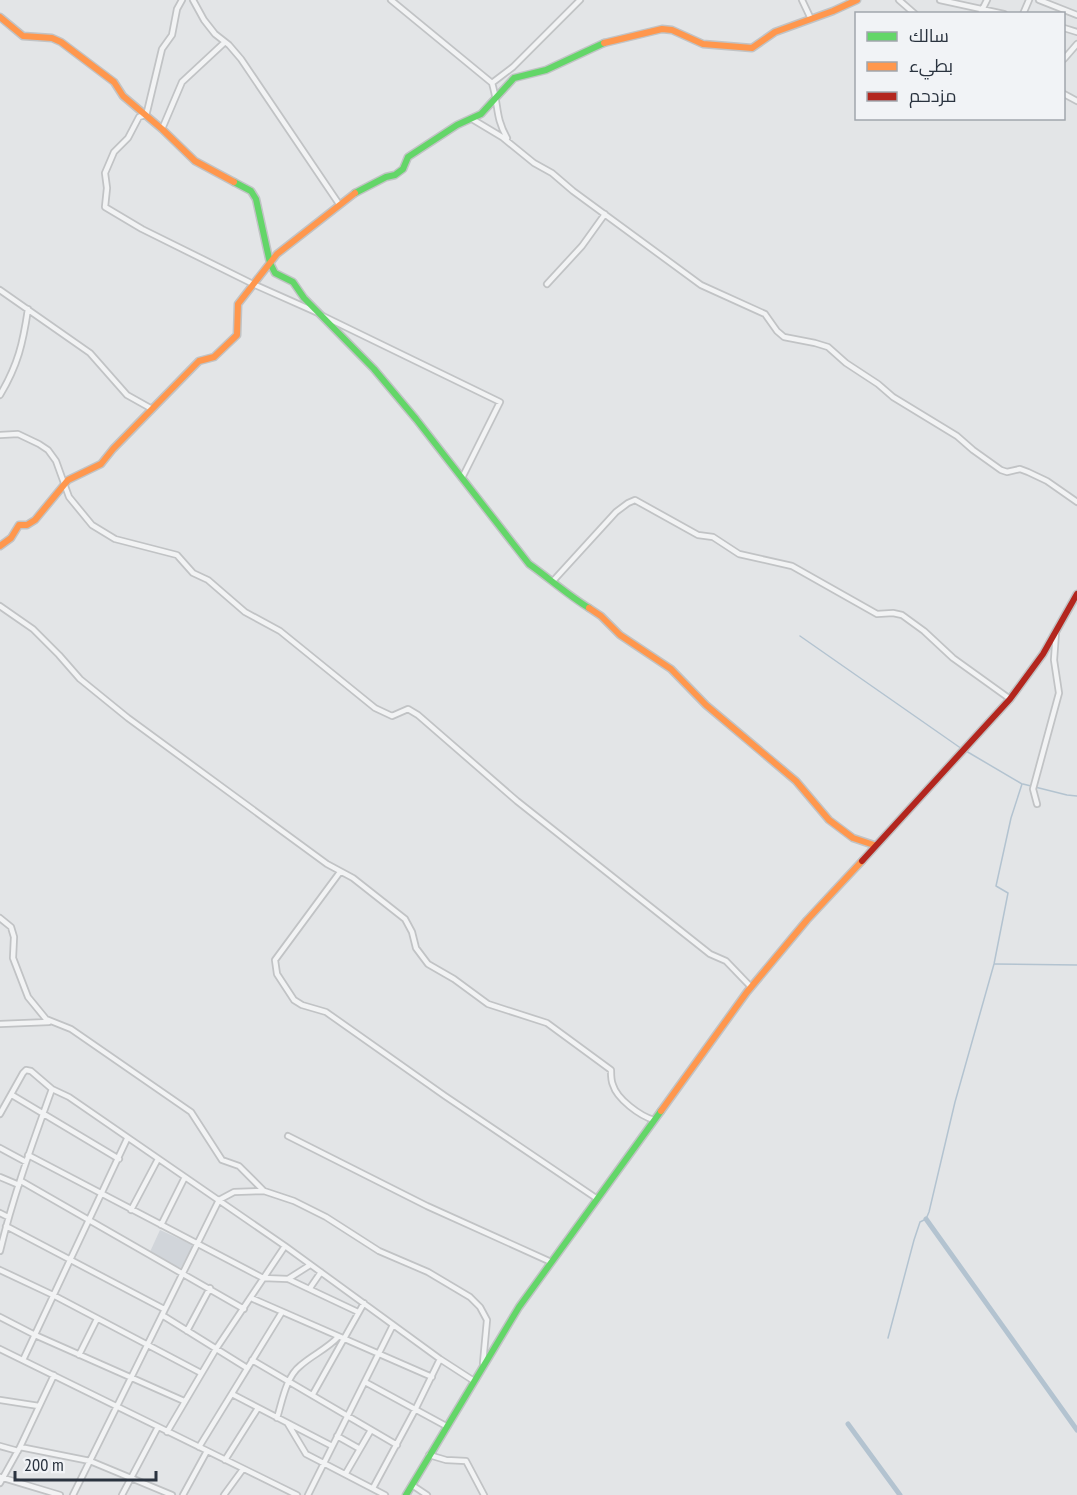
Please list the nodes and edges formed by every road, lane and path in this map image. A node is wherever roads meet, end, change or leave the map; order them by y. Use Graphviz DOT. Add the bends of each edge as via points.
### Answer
graph roads {
  1 [pos="182,0"];
  2 [pos="193,0"];
  3 [pos="391,0"];
  4 [pos="580,0"];
  5 [pos="802,0"];
  6 [pos="857,0"];
  7 [pos="899,0"];
  8 [pos="940,0"];
  9 [pos="987,0"];
  10 [pos="1039,0"];
  11 [pos="983,8"];
  12 [pos="913,12"];
  13 [pos="981,12"];
  14 [pos="997,12"];
  15 [pos="1077,15"];
  16 [pos="0,17"];
  17 [pos="811,20"];
  18 [pos="225,42"];
  19 [pos="1077,44"];
  20 [pos="1071,51"];
  21 [pos="1077,56"];
  22 [pos="1065,58"];
  23 [pos="492,83"];
  24 [pos="496,97"];
  25 [pos="145,115"];
  26 [pos="472,119"];
  27 [pos="162,129"];
  28 [pos="509,142"];
  29 [pos="339,204"];
  30 [pos="605,214"];
  31 [pos="270,263"];
  32 [pos="253,284"];
  33 [pos="547,284"];
  34 [pos="0,290"];
  35 [pos="28,309"];
  36 [pos="320,314"];
  37 [pos="0,395"];
  38 [pos="152,409"];
  39 [pos="0,435"];
  40 [pos="462,478"];
  41 [pos="64,484"];
  42 [pos="1077,502"];
  43 [pos="0,546"];
  44 [pos="553,581"];
  45 [pos="1077,594"];
  46 [pos="0,606"];
  47 [pos="1056,633"];
  48 [pos="1010,699"];
  49 [pos="1037,804"];
  50 [pos="874,845"];
  51 [pos="340,872"];
  52 [pos="0,918"];
  53 [pos="751,987"];
  54 [pos="52,1021"];
  55 [pos="0,1024"];
  56 [pos="52,1089"];
  57 [pos="12,1095"];
  58 [pos="0,1114"];
  59 [pos="43,1114"];
  60 [pos="654,1120"];
  61 [pos="288,1136"];
  62 [pos="127,1139"];
  63 [pos="0,1148"];
  64 [pos="28,1155"];
  65 [pos="119,1159"];
  66 [pos="158,1159"];
  67 [pos="26,1162"];
  68 [pos="0,1177"];
  69 [pos="185,1177"];
  70 [pos="20,1183"];
  71 [pos="264,1191"];
  72 [pos="102,1194"];
  73 [pos="596,1198"];
  74 [pos="219,1200"];
  75 [pos="131,1210"];
  76 [pos="0,1212"];
  77 [pos="8,1217"];
  78 [pos="88,1220"];
  79 [pos="161,1225"];
  80 [pos="6,1226"];
  81 [pos="199,1243"];
  82 [pos="285,1246"];
  83 [pos="0,1250"];
  84 [pos="70,1259"];
  85 [pos="551,1262"];
  86 [pos="310,1265"];
  87 [pos="0,1270"];
  88 [pos="183,1272"];
  89 [pos="321,1272"];
  90 [pos="263,1278"];
  91 [pos="288,1279"];
  92 [pos="210,1288"];
  93 [pos="310,1288"];
  94 [pos="53,1295"];
  95 [pos="251,1298"];
  96 [pos="364,1303"];
  97 [pos="244,1309"];
  98 [pos="163,1312"];
  99 [pos="282,1312"];
  100 [pos="358,1312"];
  101 [pos="0,1317"];
  102 [pos="96,1320"];
  103 [pos="393,1325"];
  104 [pos="187,1330"];
  105 [pos="35,1335"];
  106 [pos="340,1338"];
  107 [pos="147,1346"];
  108 [pos="0,1349"];
  109 [pos="216,1349"];
  110 [pos="378,1353"];
  111 [pos="79,1355"];
  112 [pos="440,1359"];
  113 [pos="23,1360"];
  114 [pos="252,1360"];
  115 [pos="483,1366"];
  116 [pos="247,1368"];
  117 [pos="201,1373"];
  118 [pos="54,1375"];
  119 [pos="132,1377"];
  120 [pos="432,1377"];
  121 [pos="290,1380"];
  122 [pos="474,1381"];
  123 [pos="364,1382"];
  124 [pos="232,1394"];
  125 [pos="313,1394"];
  126 [pos="0,1400"];
  127 [pos="184,1401"];
  128 [pos="39,1406"];
  129 [pos="116,1406"];
  130 [pos="258,1408"];
  131 [pos="416,1410"];
  132 [pos="348,1415"];
  133 [pos="277,1418"];
  134 [pos="288,1424"];
  135 [pos="446,1426"];
  136 [pos="158,1427"];
  137 [pos="371,1430"];
  138 [pos="167,1431"];
  139 [pos="337,1436"];
  140 [pos="397,1445"];
  141 [pos="0,1446"];
  142 [pos="332,1446"];
  143 [pos="199,1447"];
  144 [pos="19,1449"];
  145 [pos="360,1449"];
  146 [pos="207,1451"];
  147 [pos="429,1455"];
  148 [pos="225,1460"];
  149 [pos="90,1461"];
  150 [pos="324,1463"];
  151 [pos="243,1469"];
  152 [pos="346,1473"];
  153 [pos="131,1476"];
  154 [pos="1,1479"];
  155 [pos="412,1485"];
  156 [pos="373,1488"];
  157 [pos="60,1495"];
  158 [pos="73,1495"];
  159 [pos="122,1495"];
  160 [pos="172,1495"];
  161 [pos="183,1495"];
  162 [pos="224,1495"];
  163 [pos="297,1495"];
  164 [pos="308,1495"];
  165 [pos="385,1495"];
  166 [pos="406,1495"];
  167 [pos="427,1495"];
  168 [pos="484,1495"];
  1 -- 25 [label="street" via="172,35 162,50"];
  2 -- 18 [label="street" via="204,21"];
  3 -- 23 [label="street"];
  4 -- 23 [label="street"];
  5 -- 17 [label="street"];
  6 -- 17 [label="street"];
  7 -- 12 [label="street"];
  8 -- 11 [label="street"];
  9 -- 11 [label="street"];
  10 -- 15 [label="street"];
  11 -- 13 [label="street"];
  11 -- 14 [label="street"];
  16 -- 25 [label="street" via="23,36 61,42 114,82 123,96"];
  17 -- 24 [label="street" via="775,32 752,48 703,44 662,29 608,41 546,70 514,78"];
  18 -- 27 [label="street" via="182,82"];
  18 -- 29 [label="street" via="241,59"];
  19 -- 20 [label="street"];
  20 -- 21 [label="street"];
  20 -- 22 [label="street"];
  23 -- 24 [label="street"];
  24 -- 26 [label="street"];
  24 -- 28 [label="street" via="497,119"];
  25 -- 27 [label="street"];
  25 -- 32 [label="street" via="114,152 105,173 105,207"];
  26 -- 28 [label="street"];
  26 -- 29 [label="street" via="408,157 395,175"];
  27 -- 31 [label="street" via="195,161 254,194"];
  28 -- 30 [label="street"];
  29 -- 31 [label="street"];
  30 -- 33 [label="street"];
  30 -- 42 [label="street" via="701,285 765,314 781,335 828,347 893,397 957,436 1001,470 1028,472"];
  31 -- 32 [label="street"];
  31 -- 36 [label="street" via="275,273 293,282"];
  32 -- 36 [label="street"];
  32 -- 38 [label="street" via="238,304 237,335 214,357 199,361"];
  34 -- 35 [label="street"];
  35 -- 37 [label="street" via="19,359"];
  35 -- 38 [label="street" via="90,353 127,395"];
  36 -- 40 [label="street" via="374,369"];
  36 -- 40 [label="street" via="500,402"];
  38 -- 41 [label="street" via="101,464"];
  39 -- 41 [label="street" via="18,434 48,450"];
  40 -- 44 [label="street" via="529,564"];
  41 -- 43 [label="street" via="35,520 19,525"];
  41 -- 53 [label="street" via="79,511 106,535 177,555 194,573 245,612 280,631 375,708 392,716 408,710 418,715 526,808 710,954 726,962"];
  44 -- 48 [label="street" via="616,512 635,500 740,554 792,566 878,614 902,615"];
  44 -- 50 [label="street" via="566,594 602,616 620,635 671,669 713,712 802,787 829,820 853,838"];
  45 -- 47 [label="street"];
  46 -- 51 [label="street" via="33,629 80,679 128,718"];
  47 -- 48 [label="street"];
  47 -- 49 [label="street" via="1054,660 1059,693 1033,789"];
  48 -- 50 [label="street"];
  50 -- 53 [label="street"];
  51 -- 60 [label="street" via="405,920 416,948 428,964 488,1004 547,1023 611,1070 613,1086 630,1106"];
  51 -- 73 [label="street" via="275,960 277,974 289,994 302,1005 326,1012"];
  52 -- 54 [label="street" via="11,927 13,958 28,997"];
  53 -- 60 [label="street"];
  54 -- 55 [label="street"];
  54 -- 71 [label="street" via="71,1029 191,1112 222,1160 240,1166"];
  56 -- 57 [label="street" via="26,1070"];
  56 -- 59 [label="street"];
  56 -- 62 [label="street"];
  57 -- 58 [label="street"];
  57 -- 59 [label="street"];
  59 -- 64 [label="street"];
  59 -- 65 [label="street"];
  60 -- 73 [label="street"];
  61 -- 85 [label="street" via="427,1206"];
  62 -- 65 [label="street"];
  62 -- 66 [label="street"];
  63 -- 67 [label="street"];
  64 -- 67 [label="street"];
  64 -- 72 [label="street"];
  65 -- 72 [label="street"];
  66 -- 69 [label="street"];
  66 -- 75 [label="street"];
  67 -- 70 [label="street"];
  68 -- 70 [label="street"];
  69 -- 74 [label="street"];
  69 -- 79 [label="street"];
  70 -- 77 [label="street"];
  70 -- 78 [label="street"];
  71 -- 74 [label="street" via="234,1192"];
  71 -- 115 [label="street" via="326,1217 379,1251 428,1272 470,1297 487,1320"];
  72 -- 75 [label="street"];
  72 -- 78 [label="street"];
  73 -- 85 [label="street"];
  74 -- 81 [label="street"];
  74 -- 82 [label="street"];
  75 -- 79 [label="street"];
  76 -- 77 [label="street"];
  77 -- 80 [label="street"];
  78 -- 84 [label="street"];
  78 -- 88 [label="street"];
  79 -- 81 [label="street"];
  80 -- 83 [label="street"];
  80 -- 84 [label="street"];
  81 -- 88 [label="street"];
  81 -- 90 [label="street"];
  82 -- 86 [label="street"];
  82 -- 90 [label="street"];
  84 -- 94 [label="street"];
  84 -- 98 [label="street"];
  85 -- 115 [label="street"];
  86 -- 89 [label="street"];
  86 -- 91 [label="street"];
  87 -- 94 [label="street"];
  88 -- 92 [label="street"];
  88 -- 98 [label="street"];
  89 -- 93 [label="street"];
  89 -- 96 [label="street"];
  90 -- 91 [label="street"];
  90 -- 95 [label="street"];
  91 -- 93 [label="street"];
  92 -- 97 [label="street"];
  92 -- 104 [label="street"];
  93 -- 100 [label="street"];
  94 -- 102 [label="street"];
  94 -- 105 [label="street"];
  95 -- 97 [label="street"];
  95 -- 99 [label="street"];
  96 -- 100 [label="street"];
  96 -- 103 [label="street"];
  97 -- 109 [label="street"];
  98 -- 104 [label="street"];
  98 -- 107 [label="street"];
  99 -- 106 [label="street"];
  99 -- 114 [label="street"];
  100 -- 106 [label="street"];
  101 -- 105 [label="street"];
  102 -- 107 [label="street"];
  102 -- 111 [label="street"];
  103 -- 110 [label="street"];
  103 -- 112 [label="street"];
  104 -- 109 [label="street"];
  105 -- 111 [label="street"];
  105 -- 113 [label="street"];
  106 -- 110 [label="street"];
  106 -- 121 [label="street" via="298,1367"];
  106 -- 125 [label="street"];
  107 -- 117 [label="street"];
  107 -- 119 [label="street"];
  108 -- 113 [label="street"];
  109 -- 116 [label="street"];
  109 -- 117 [label="street"];
  110 -- 120 [label="street"];
  110 -- 123 [label="street"];
  111 -- 119 [label="street"];
  112 -- 120 [label="street"];
  112 -- 122 [label="street"];
  113 -- 118 [label="street"];
  114 -- 116 [label="street"];
  114 -- 121 [label="street"];
  115 -- 122 [label="street"];
  116 -- 124 [label="street"];
  117 -- 127 [label="street"];
  118 -- 128 [label="street"];
  118 -- 129 [label="street"];
  119 -- 127 [label="street"];
  119 -- 129 [label="street"];
  120 -- 131 [label="street"];
  121 -- 125 [label="street"];
  121 -- 133 [label="street"];
  122 -- 135 [label="street"];
  123 -- 131 [label="street"];
  123 -- 132 [label="street"];
  124 -- 130 [label="street"];
  124 -- 143 [label="street"];
  125 -- 132 [label="street"];
  126 -- 128 [label="street"];
  127 -- 138 [label="street"];
  128 -- 144 [label="street"];
  129 -- 136 [label="street"];
  129 -- 149 [label="street"];
  130 -- 133 [label="street"];
  130 -- 148 [label="street"];
  131 -- 135 [label="street"];
  131 -- 140 [label="street"];
  132 -- 137 [label="street"];
  132 -- 139 [label="street"];
  133 -- 134 [label="street"];
  134 -- 142 [label="street"];
  134 -- 150 [label="street" via="303,1450"];
  135 -- 147 [label="street"];
  136 -- 138 [label="street"];
  136 -- 153 [label="street"];
  137 -- 140 [label="street"];
  137 -- 145 [label="street"];
  138 -- 143 [label="street"];
  139 -- 142 [label="street"];
  139 -- 145 [label="street"];
  140 -- 156 [label="street"];
  141 -- 144 [label="street"];
  142 -- 150 [label="street"];
  143 -- 146 [label="street"];
  144 -- 149 [label="street"];
  144 -- 154 [label="street"];
  145 -- 152 [label="street"];
  146 -- 148 [label="street"];
  146 -- 161 [label="street"];
  147 -- 155 [label="street"];
  147 -- 168 [label="street" via="466,1461"];
  148 -- 151 [label="street"];
  149 -- 153 [label="street"];
  149 -- 158 [label="street"];
  150 -- 152 [label="street"];
  150 -- 164 [label="street"];
  151 -- 162 [label="street"];
  151 -- 163 [label="street"];
  152 -- 156 [label="street"];
  153 -- 159 [label="street"];
  153 -- 160 [label="street"];
  154 -- 157 [label="street"];
  155 -- 166 [label="street"];
  155 -- 167 [label="street"];
  156 -- 165 [label="street"];
}
